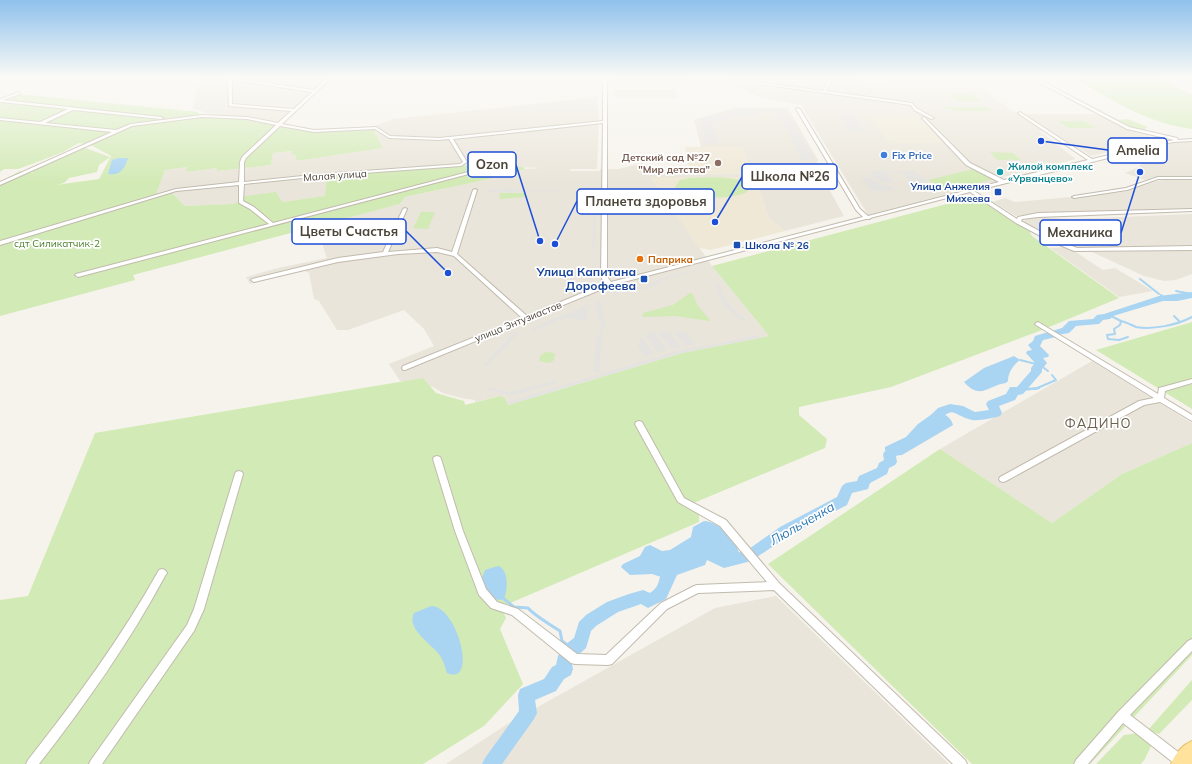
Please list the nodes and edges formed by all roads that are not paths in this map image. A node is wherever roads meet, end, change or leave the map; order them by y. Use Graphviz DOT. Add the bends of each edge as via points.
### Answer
graph roads {
  1 [pos="64,113"];
  2 [pos="109,113"];
  3 [pos="292,113"];
  4 [pos="604,113"];
  5 [pos="800,113"];
  6 [pos="921,113"];
  7 [pos="1020,113"];
  8 [pos="1099,113"];
  9 [pos="0,118"];
  10 [pos="173,119"];
  11 [pos="604,122"];
  12 [pos="40,123"];
  13 [pos="279,125"];
  14 [pos="116,131"];
  15 [pos="450,138"];
  16 [pos="1178,140"];
  17 [pos="1192,140"];
  18 [pos="1092,161"];
  19 [pos="478,172"];
  20 [pos="1192,178"];
  21 [pos="1003,182"];
  22 [pos="242,183"];
  23 [pos="0,184"];
  24 [pos="475,190"];
  25 [pos="970,190"];
  26 [pos="1074,197"];
  27 [pos="405,209"];
  28 [pos="1192,210"];
  29 [pos="868,218"];
  30 [pos="1018,222"];
  31 [pos="272,224"];
  32 [pos="0,243"];
  33 [pos="1192,248"];
  34 [pos="384,253"];
  35 [pos="454,254"];
  36 [pos="78,275"];
  37 [pos="254,280"];
  38 [pos="610,284"];
  39 [pos="526,318"];
  40 [pos="1038,324"];
  41 [pos="405,368"];
  42 [pos="1192,381"];
  43 [pos="1160,399"];
  44 [pos="1192,418"];
  45 [pos="639,424"];
  46 [pos="437,459"];
  47 [pos="239,474"];
  48 [pos="1003,479"];
  49 [pos="162,573"];
  50 [pos="776,586"];
  51 [pos="1192,644"];
  52 [pos="1122,716"];
  53 [pos="1185,759"];
  54 [pos="32,764"];
  55 [pos="95,764"];
  56 [pos="961,764"];
  57 [pos="1080,764"];
  1 -- 12 [label="street"];
  2 -- 10 [label="street"];
  3 -- 13 [label="street"];
  4 -- 11 [label="street"];
  5 -- 29 [label="street" via="858,210"];
  6 -- 21 [label="street" via="932,118 924,118 968,164"];
  7 -- 18 [label="street"];
  8 -- 16 [label="street" via="1128,128"];
  9 -- 12 [label="street"];
  10 -- 13 [label="street" via="202,116 247,118"];
  10 -- 14 [label="street" via="131,125"];
  11 -- 15 [label="street"];
  11 -- 38 [label="street" via="604,275"];
  12 -- 14 [label="street"];
  13 -- 15 [label="street" via="314,131 376,128 384,135 396,138"];
  13 -- 22 [label="street" via="244,157"];
  14 -- 23 [label="street"];
  15 -- 22 [label="street, Малая улица" via="465,162"];
  16 -- 17 [label="street, улица Энтузиастов"];
  16 -- 18 [label="street, улица Энтузиастов"];
  18 -- 21 [label="street, улица Энтузиастов"];
  19 -- 31 [label="street"];
  20 -- 26 [label="street" via="1158,178 1127,189"];
  21 -- 25 [label="street, улица Энтузиастов"];
  22 -- 31 [label="street" via="241,202"];
  22 -- 32 [label="street, Малая улица" via="176,190"];
  24 -- 35 [label="street"];
  25 -- 29 [label="street, улица Энтузиастов"];
  25 -- 30 [label="street"];
  27 -- 34 [label="street"];
  28 -- 30 [label="street" via="1038,215 1020,218"];
  29 -- 38 [label="street, улица Энтузиастов"];
  30 -- 33 [label="street" via="1076,250"];
  31 -- 36 [label="street"];
  34 -- 35 [label="street" via="427,250"];
  34 -- 37 [label="street"];
  35 -- 39 [label="street"];
  38 -- 39 [label="street, улица Энтузиастов"];
  39 -- 41 [label="street, улица Энтузиастов"];
  40 -- 43 [label="street"];
  42 -- 43 [label="street" via="1162,390"];
  43 -- 44 [label="street"];
  43 -- 48 [label="street" via="1142,403"];
  45 -- 50 [label="street" via="681,500 723,523"];
  46 -- 50 [label="street" via="459,531 482,592 494,605 515,612 576,659 608,660 664,606 697,589"];
  47 -- 55 [label="street" via="191,628"];
  49 -- 54 [label="street" via="118,650"];
  50 -- 56 [label="street"];
  51 -- 52 [label="street"];
  52 -- 53 [label="street"];
  52 -- 57 [label="street"];
}
